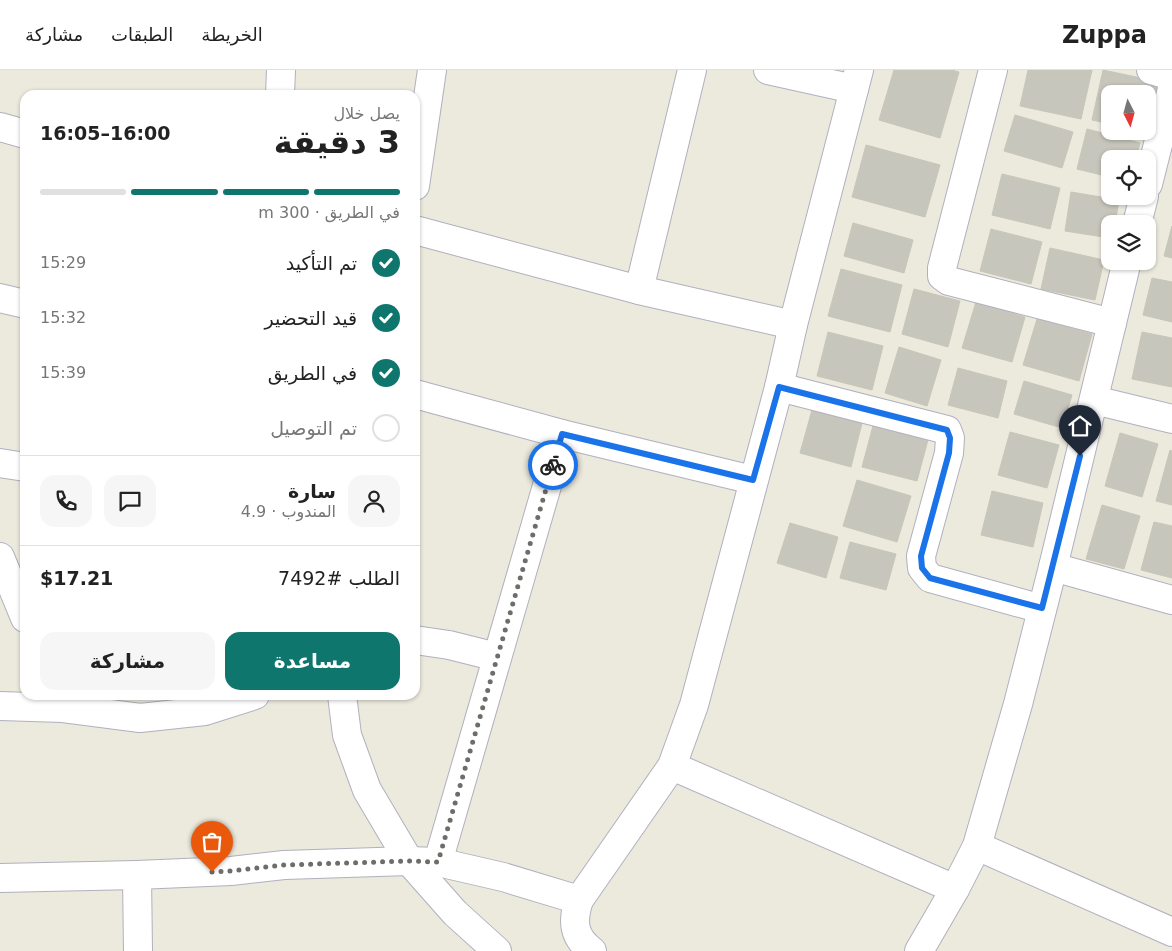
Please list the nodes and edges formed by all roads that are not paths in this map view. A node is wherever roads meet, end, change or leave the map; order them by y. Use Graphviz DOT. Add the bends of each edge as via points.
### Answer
graph roads {
  1 [pos="281,70"];
  2 [pos="432,70"];
  3 [pos="692,70"];
  4 [pos="768,70"];
  5 [pos="993,70"];
  6 [pos="1151,70"];
  7 [pos="1172,76"];
  8 [pos="856,79"];
  9 [pos="1172,89"];
  10 [pos="280,90"];
  11 [pos="0,127"];
  12 [pos="20,133"];
  13 [pos="420,152"];
  14 [pos="1156,152"];
  15 [pos="420,231"];
  16 [pos="1126,270"];
  17 [pos="638,290"];
  18 [pos="0,298"];
  19 [pos="20,303"];
  20 [pos="1112,323"];
  21 [pos="793,324"];
  22 [pos="779,387"];
  23 [pos="420,395"];
  24 [pos="1094,400"];
  25 [pos="1172,419"];
  26 [pos="562,434"];
  27 [pos="0,463"];
  28 [pos="20,466"];
  29 [pos="753,480"];
  30 [pos="0,557"];
  31 [pos="1053,567"];
  32 [pos="1172,600"];
  33 [pos="20,606"];
  34 [pos="1042,608"];
  35 [pos="420,641"];
  36 [pos="497,657"];
  37 [pos="239,700"];
  38 [pos="343,700"];
  39 [pos="60,702"];
  40 [pos="0,706"];
  41 [pos="672,766"];
  42 [pos="977,846"];
  43 [pos="409,861"];
  44 [pos="438,862"];
  45 [pos="137,875"];
  46 [pos="0,878"];
  47 [pos="955,889"];
  48 [pos="579,900"];
  49 [pos="1172,932"];
  50 [pos="138,951"];
  51 [pos="496,951"];
  52 [pos="592,951"];
  53 [pos="919,951"];
  1 -- 10 [label="street"];
  2 -- 13 [label="street"];
  3 -- 17 [label="street"];
  4 -- 8 [label="street"];
  5 -- 20 [label="street" via="942,276 949,281"];
  6 -- 7 [label="street"];
  8 -- 21 [label="street"];
  9 -- 14 [label="street"];
  11 -- 12 [label="street"];
  15 -- 17 [label="street"];
  16 -- 20 [label="street"];
  17 -- 21 [label="street"];
  18 -- 19 [label="street"];
  20 -- 24 [label="street"];
  21 -- 22 [label="street"];
  22 -- 29 [label="street"];
  22 -- 34 [label="street" via="947,430 949,453 921,556 922,568 930,578"];
  23 -- 26 [label="street"];
  24 -- 25 [label="street"];
  24 -- 31 [label="street"];
  26 -- 29 [label="street"];
  26 -- 36 [label="street"];
  27 -- 28 [label="street"];
  29 -- 41 [label="street" via="694,705"];
  30 -- 33 [label="street"];
  31 -- 32 [label="street"];
  31 -- 34 [label="street"];
  34 -- 42 [label="street"];
  35 -- 36 [label="street"];
  36 -- 44 [label="street"];
  37 -- 39 [label="street" via="205,711 140,718"];
  38 -- 43 [label="street" via="347,736 367,790"];
  39 -- 40 [label="street"];
  41 -- 47 [label="street"];
  41 -- 48 [label="street"];
  42 -- 47 [label="street"];
  42 -- 49 [label="street"];
  43 -- 44 [label="street"];
  43 -- 45 [label="street"];
  43 -- 51 [label="street" via="455,913"];
  44 -- 48 [label="street"];
  45 -- 46 [label="street"];
  45 -- 50 [label="street"];
  47 -- 53 [label="street"];
  48 -- 52 [label="street" via="575,924 579,936"];
}
